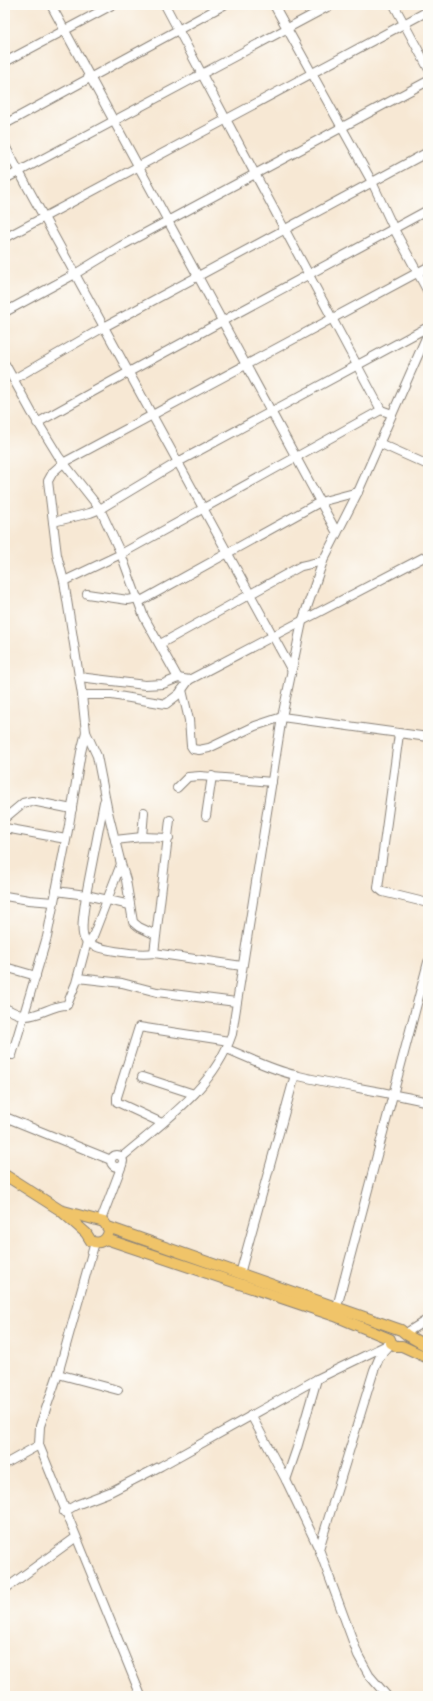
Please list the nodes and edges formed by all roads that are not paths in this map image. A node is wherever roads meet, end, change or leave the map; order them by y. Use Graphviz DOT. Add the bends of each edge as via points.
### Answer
graph roads {
  1 [pos="51,5"];
  2 [pos="112,5"];
  3 [pos="165,5"];
  4 [pos="224,5"];
  5 [pos="274,5"];
  6 [pos="331,5"];
  7 [pos="394,5"];
  8 [pos="428,11"];
  9 [pos="404,24"];
  10 [pos="178,29"];
  11 [pos="287,29"];
  12 [pos="65,30"];
  13 [pos="5,62"];
  14 [pos="428,68"];
  15 [pos="311,73"];
  16 [pos="202,74"];
  17 [pos="91,78"];
  18 [pos="428,81"];
  19 [pos="226,119"];
  20 [pos="114,120"];
  21 [pos="5,124"];
  22 [pos="342,128"];
  23 [pos="5,146"];
  24 [pos="428,152"];
  25 [pos="139,166"];
  26 [pos="19,171"];
  27 [pos="255,175"];
  28 [pos="5,179"];
  29 [pos="372,182"];
  30 [pos="428,210"];
  31 [pos="44,217"];
  32 [pos="168,221"];
  33 [pos="394,229"];
  34 [pos="284,230"];
  35 [pos="5,238"];
  36 [pos="428,267"];
  37 [pos="418,272"];
  38 [pos="75,274"];
  39 [pos="309,275"];
  40 [pos="198,276"];
  41 [pos="428,292"];
  42 [pos="5,312"];
  43 [pos="332,319"];
  44 [pos="223,322"];
  45 [pos="104,327"];
  46 [pos="428,327"];
  47 [pos="428,333"];
  48 [pos="5,364"];
  49 [pos="246,365"];
  50 [pos="357,366"];
  51 [pos="127,372"];
  52 [pos="14,379"];
  53 [pos="381,410"];
  54 [pos="272,412"];
  55 [pos="392,414"];
  56 [pos="151,415"];
  57 [pos="37,423"];
  58 [pos="379,443"];
  59 [pos="296,457"];
  60 [pos="178,462"];
  61 [pos="63,463"];
  62 [pos="428,465"];
  63 [pos="358,492"];
  64 [pos="320,502"];
  65 [pos="100,509"];
  66 [pos="203,509"];
  67 [pos="53,522"];
  68 [pos="337,533"];
  69 [pos="228,553"];
  70 [pos="121,554"];
  71 [pos="428,555"];
  72 [pos="323,561"];
  73 [pos="64,581"];
  74 [pos="249,593"];
  75 [pos="87,594"];
  76 [pos="138,600"];
  77 [pos="302,622"];
  78 [pos="273,637"];
  79 [pos="160,646"];
  80 [pos="291,669"];
  81 [pos="79,677"];
  82 [pos="178,678"];
  83 [pos="189,680"];
  84 [pos="182,690"];
  85 [pos="82,695"];
  86 [pos="282,716"];
  87 [pos="86,732"];
  88 [pos="399,734"];
  89 [pos="428,737"];
  90 [pos="212,776"];
  91 [pos="272,782"];
  92 [pos="177,788"];
  93 [pos="104,798"];
  94 [pos="72,809"];
  95 [pos="144,812"];
  96 [pos="206,816"];
  97 [pos="5,818"];
  98 [pos="170,820"];
  99 [pos="5,828"];
  100 [pos="142,837"];
  101 [pos="169,838"];
  102 [pos="66,839"];
  103 [pos="115,840"];
  104 [pos="121,864"];
  105 [pos="56,891"];
  106 [pos="86,895"];
  107 [pos="5,896"];
  108 [pos="107,899"];
  109 [pos="53,902"];
  110 [pos="428,903"];
  111 [pos="130,905"];
  112 [pos="156,935"];
  113 [pos="88,943"];
  114 [pos="154,953"];
  115 [pos="428,962"];
  116 [pos="242,966"];
  117 [pos="5,967"];
  118 [pos="36,976"];
  119 [pos="78,978"];
  120 [pos="236,1002"];
  121 [pos="5,1008"];
  122 [pos="24,1016"];
  123 [pos="228,1045"];
  124 [pos="12,1055"];
  125 [pos="295,1075"];
  126 [pos="142,1077"];
  127 [pos="194,1094"];
  128 [pos="393,1094"];
  129 [pos="428,1102"];
  130 [pos="5,1117"];
  131 [pos="162,1123"];
  132 [pos="122,1161"];
  133 [pos="112,1163"];
  134 [pos="5,1175"];
  135 [pos="115,1186"];
  136 [pos="60,1210"];
  137 [pos="101,1222"];
  138 [pos="86,1233"];
  139 [pos="106,1239"];
  140 [pos="95,1242"];
  141 [pos="240,1274"];
  142 [pos="337,1307"];
  143 [pos="428,1319"];
  144 [pos="404,1332"];
  145 [pos="391,1341"];
  146 [pos="402,1346"];
  147 [pos="428,1347"];
  148 [pos="428,1358"];
  149 [pos="58,1374"];
  150 [pos="317,1379"];
  151 [pos="118,1390"];
  152 [pos="251,1415"];
  153 [pos="39,1445"];
  154 [pos="5,1464"];
  155 [pos="286,1480"];
  156 [pos="64,1512"];
  157 [pos="75,1538"];
  158 [pos="319,1549"];
  159 [pos="5,1588"];
  160 [pos="141,1696"];
  161 [pos="387,1696"];
  1 -- 12 [label="street"];
  2 -- 12 [label="street"];
  3 -- 10 [label="street"];
  4 -- 10 [label="street"];
  5 -- 11 [label="street"];
  6 -- 11 [label="street"];
  7 -- 9 [label="street"];
  8 -- 9 [label="street"];
  9 -- 14 [label="street"];
  9 -- 15 [label="street"];
  10 -- 16 [label="street"];
  10 -- 17 [label="street"];
  11 -- 15 [label="street"];
  11 -- 16 [label="street"];
  12 -- 13 [label="street"];
  12 -- 17 [label="street"];
  15 -- 19 [label="street"];
  15 -- 22 [label="street"];
  16 -- 19 [label="street"];
  16 -- 20 [label="street"];
  17 -- 20 [label="street"];
  17 -- 21 [label="street"];
  18 -- 22 [label="street"];
  19 -- 25 [label="street"];
  19 -- 27 [label="street"];
  20 -- 25 [label="street"];
  20 -- 26 [label="street"];
  22 -- 27 [label="street"];
  22 -- 29 [label="street"];
  23 -- 26 [label="street"];
  24 -- 29 [label="street"];
  25 -- 31 [label="street"];
  25 -- 32 [label="street"];
  26 -- 28 [label="street"];
  26 -- 31 [label="street"];
  27 -- 32 [label="street"];
  27 -- 34 [label="street"];
  29 -- 33 [label="street"];
  29 -- 34 [label="street"];
  30 -- 33 [label="street"];
  31 -- 35 [label="street"];
  31 -- 38 [label="street"];
  32 -- 38 [label="street"];
  32 -- 40 [label="street"];
  33 -- 37 [label="street"];
  33 -- 39 [label="street"];
  34 -- 39 [label="street"];
  34 -- 40 [label="street"];
  36 -- 37 [label="street"];
  37 -- 41 [label="street"];
  37 -- 43 [label="street"];
  38 -- 42 [label="street"];
  38 -- 45 [label="street"];
  39 -- 43 [label="street"];
  39 -- 44 [label="street"];
  40 -- 44 [label="street"];
  40 -- 45 [label="street"];
  43 -- 49 [label="street"];
  43 -- 50 [label="street"];
  44 -- 49 [label="street"];
  44 -- 51 [label="street"];
  45 -- 51 [label="street"];
  45 -- 52 [label="street"];
  46 -- 50 [label="street"];
  47 -- 55 [label="street"];
  48 -- 52 [label="street"];
  49 -- 54 [label="street"];
  49 -- 56 [label="street"];
  50 -- 53 [label="street"];
  50 -- 54 [label="street"];
  51 -- 56 [label="street"];
  51 -- 57 [label="street"];
  52 -- 57 [label="street"];
  53 -- 55 [label="street"];
  53 -- 59 [label="street"];
  54 -- 59 [label="street"];
  54 -- 60 [label="street"];
  55 -- 58 [label="street"];
  56 -- 60 [label="street"];
  56 -- 61 [label="street"];
  57 -- 61 [label="street"];
  58 -- 62 [label="street"];
  58 -- 63 [label="street"];
  59 -- 64 [label="street"];
  59 -- 66 [label="street"];
  60 -- 65 [label="street"];
  60 -- 66 [label="street"];
  61 -- 65 [label="street"];
  61 -- 67 [label="street" via="48,480"];
  63 -- 64 [label="street"];
  63 -- 68 [label="street"];
  64 -- 68 [label="street"];
  64 -- 69 [label="street"];
  65 -- 67 [label="street"];
  65 -- 70 [label="street"];
  66 -- 69 [label="street"];
  66 -- 70 [label="street"];
  67 -- 73 [label="street" via="57,555"];
  68 -- 72 [label="street"];
  69 -- 74 [label="street"];
  69 -- 76 [label="street"];
  70 -- 73 [label="street"];
  70 -- 76 [label="street"];
  71 -- 77 [label="street"];
  72 -- 74 [label="street" via="301,566"];
  72 -- 77 [label="street"];
  73 -- 81 [label="street"];
  74 -- 78 [label="street"];
  74 -- 79 [label="street"];
  75 -- 76 [label="street"];
  76 -- 79 [label="street"];
  77 -- 78 [label="street"];
  77 -- 80 [label="street"];
  78 -- 80 [label="street"];
  78 -- 83 [label="street"];
  79 -- 82 [label="street"];
  80 -- 86 [label="street"];
  81 -- 82 [label="street" via="145,685 163,684"];
  81 -- 85 [label="street"];
  82 -- 83 [label="street"];
  83 -- 84 [label="street"];
  84 -- 85 [label="street" via="166,704 112,696"];
  84 -- 86 [label="street" via="193,749 209,748"];
  85 -- 87 [label="street"];
  86 -- 88 [label="street"];
  86 -- 91 [label="street"];
  87 -- 93 [label="street" via="97,756"];
  87 -- 94 [label="street"];
  88 -- 89 [label="street"];
  88 -- 110 [label="street" via="378,888 383,892"];
  90 -- 91 [label="street"];
  90 -- 92 [label="street" via="188,777"];
  90 -- 96 [label="street"];
  91 -- 116 [label="street"];
  93 -- 103 [label="street"];
  93 -- 106 [label="street"];
  94 -- 97 [label="street" via="32,801 23,804"];
  94 -- 102 [label="street"];
  95 -- 100 [label="street"];
  98 -- 101 [label="street"];
  99 -- 102 [label="street"];
  100 -- 101 [label="street"];
  100 -- 103 [label="street"];
  101 -- 112 [label="street"];
  102 -- 105 [label="street"];
  103 -- 104 [label="street"];
  104 -- 108 [label="street"];
  104 -- 111 [label="street"];
  105 -- 106 [label="street"];
  105 -- 109 [label="street"];
  106 -- 108 [label="street"];
  106 -- 113 [label="street" via="83,932"];
  107 -- 109 [label="street"];
  108 -- 111 [label="street"];
  108 -- 113 [label="street"];
  109 -- 118 [label="street"];
  111 -- 112 [label="street" via="135,924"];
  112 -- 114 [label="street"];
  113 -- 114 [label="street" via="106,949 140,954"];
  113 -- 119 [label="street"];
  114 -- 116 [label="street"];
  115 -- 128 [label="street"];
  116 -- 120 [label="street"];
  117 -- 118 [label="street"];
  118 -- 122 [label="street"];
  119 -- 120 [label="street"];
  119 -- 122 [label="street" via="67,1005 51,1007"];
  120 -- 123 [label="street"];
  121 -- 122 [label="street"];
  122 -- 124 [label="street"];
  123 -- 125 [label="street" via="264,1065"];
  123 -- 127 [label="street" via="210,1077"];
  123 -- 131 [label="street" via="139,1027 117,1102"];
  125 -- 128 [label="street"];
  125 -- 141 [label="street"];
  126 -- 127 [label="street"];
  127 -- 131 [label="street"];
  128 -- 129 [label="street"];
  128 -- 142 [label="street"];
  130 -- 133 [label="street"];
  131 -- 132 [label="street"];
  132 -- 133 [label="street" via="116,1155"];
  132 -- 135 [label="street"];
  133 -- 135 [label="street"];
  134 -- 136 [label="main road"];
  135 -- 137 [label="street"];
  136 -- 137 [label="main road"];
  136 -- 138 [label="main road"];
  137 -- 138 [label="main road" via="87,1225"];
  137 -- 139 [label="main road" via="109,1234"];
  137 -- 141 [label="main road"];
  138 -- 140 [label="main road" via="91,1241"];
  139 -- 140 [label="main road" via="99,1243"];
  139 -- 145 [label="main road" via="335,1316"];
  140 -- 149 [label="street"];
  141 -- 142 [label="main road"];
  142 -- 144 [label="main road"];
  143 -- 144 [label="street"];
  144 -- 145 [label="main road" via="392,1333"];
  144 -- 146 [label="main road" via="407,1341"];
  144 -- 147 [label="main road"];
  145 -- 146 [label="main road" via="396,1346"];
  145 -- 150 [label="street"];
  145 -- 158 [label="street" via="374,1370"];
  146 -- 148 [label="main road"];
  149 -- 151 [label="street"];
  149 -- 153 [label="street" via="40,1426"];
  150 -- 152 [label="street"];
  150 -- 155 [label="street"];
  152 -- 155 [label="street"];
  152 -- 156 [label="street" via="161,1466"];
  153 -- 154 [label="street"];
  153 -- 156 [label="street"];
  155 -- 158 [label="street"];
  156 -- 157 [label="street"];
  157 -- 159 [label="street"];
  157 -- 160 [label="street"];
  158 -- 161 [label="street" via="358,1655"];
}
